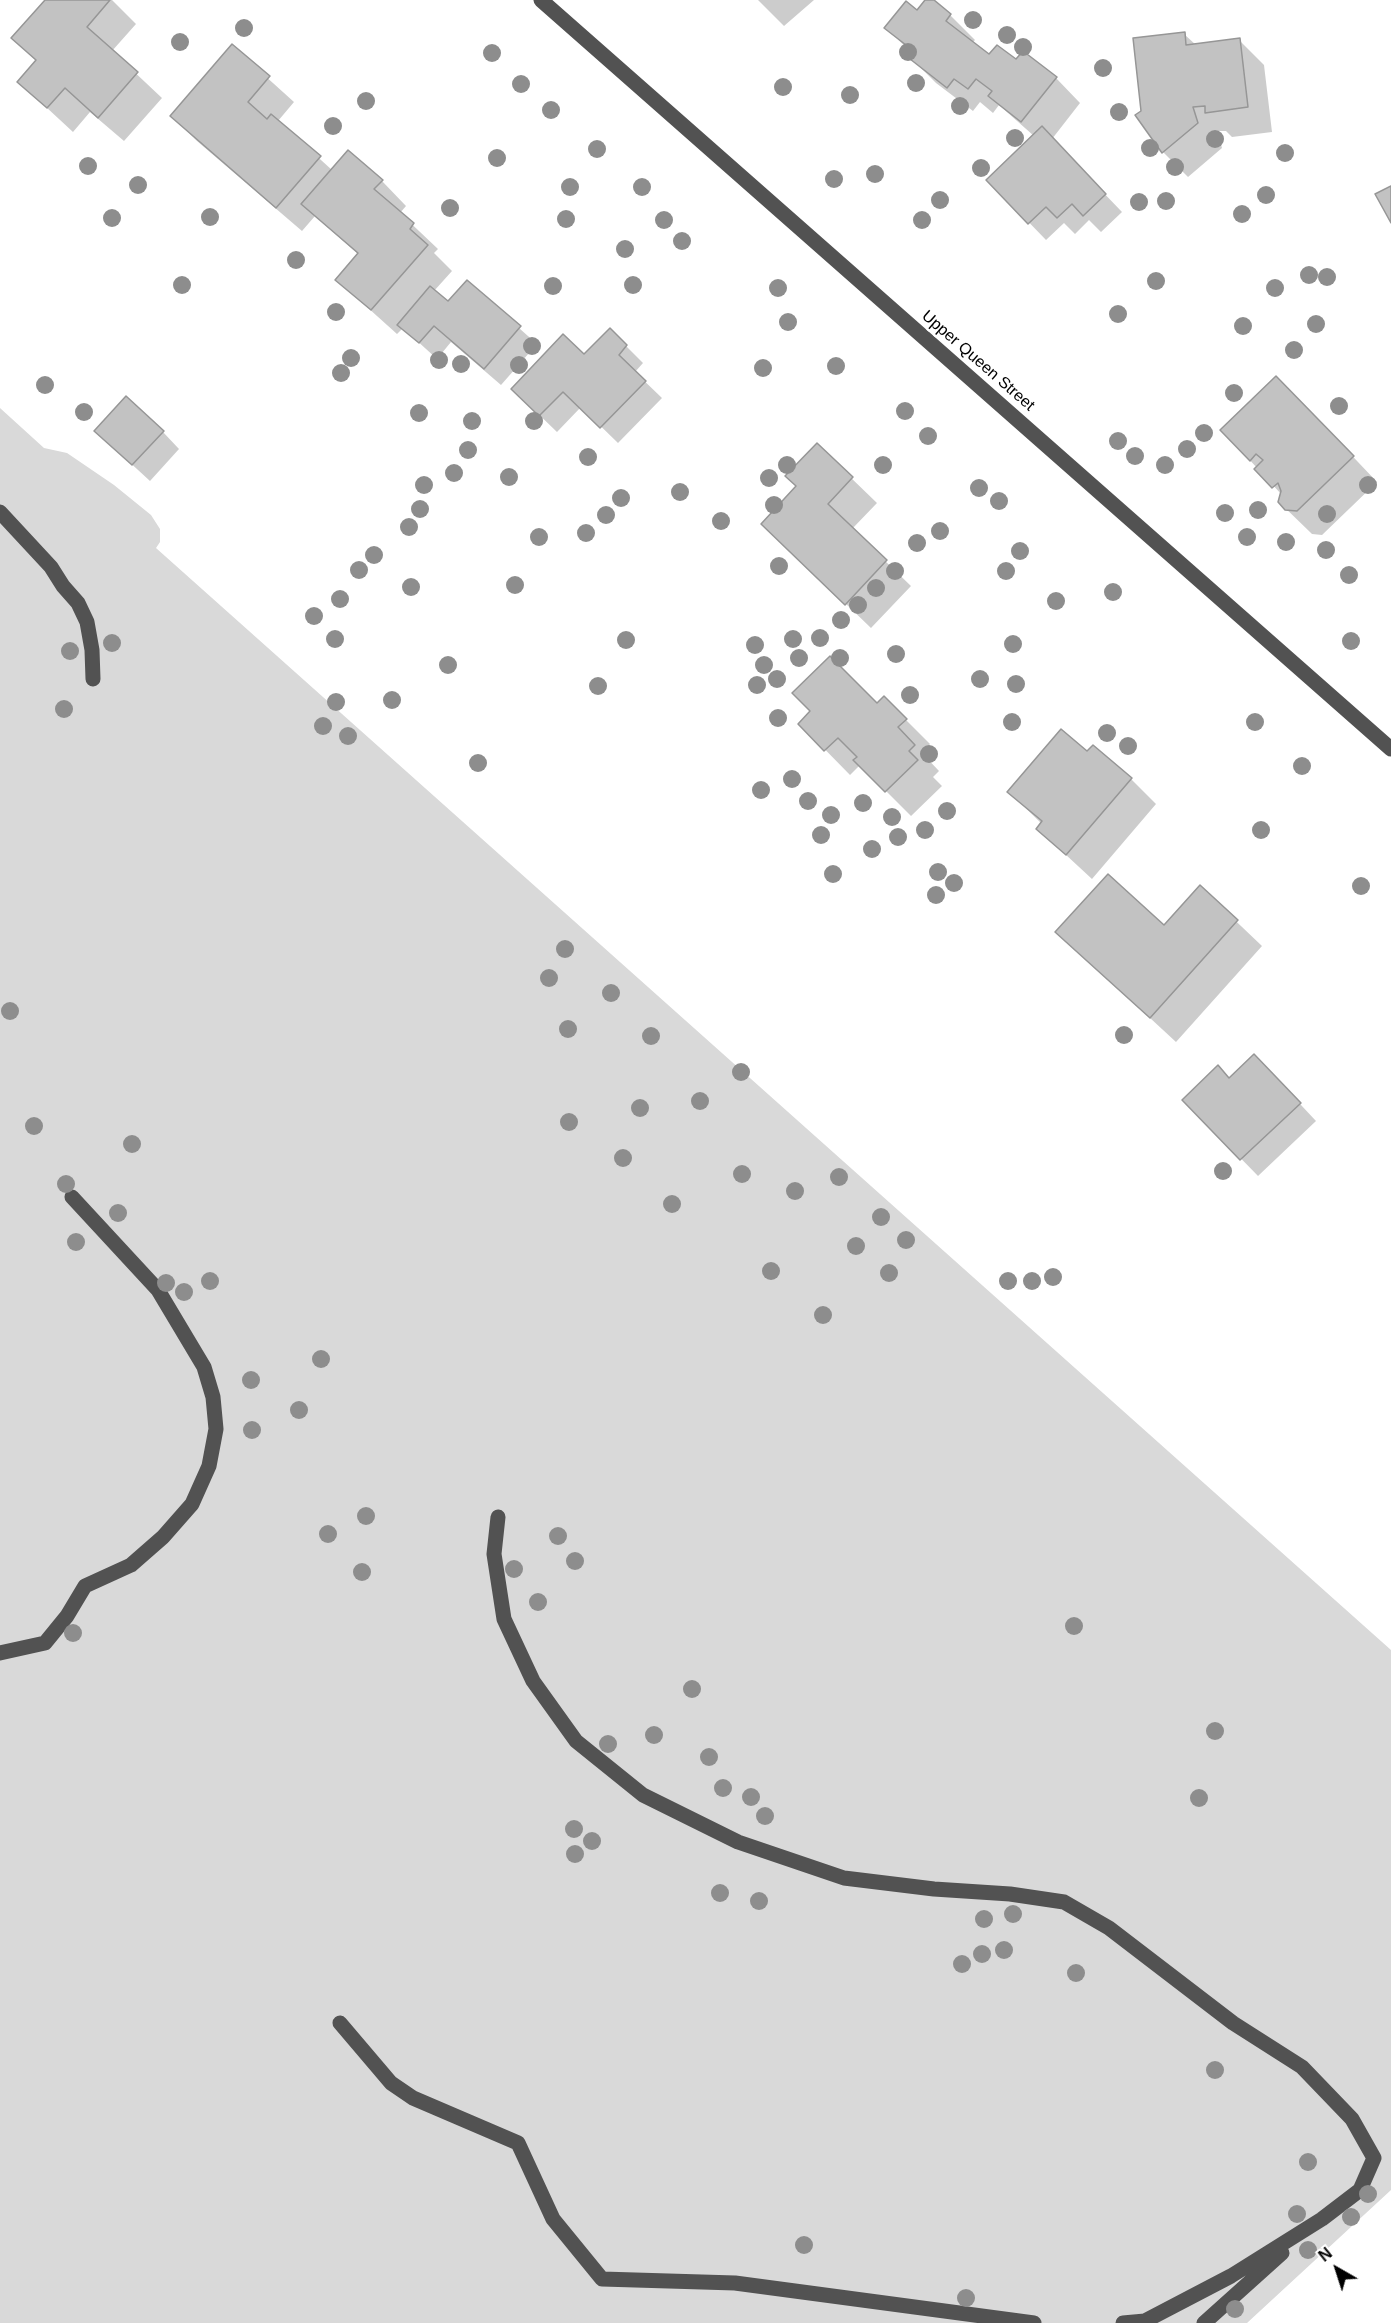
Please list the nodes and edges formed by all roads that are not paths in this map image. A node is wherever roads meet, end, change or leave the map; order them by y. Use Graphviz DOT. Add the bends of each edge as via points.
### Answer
graph roads {
  1 [pos="541,0"];
  2 [pos="0,512"];
  3 [pos="93,679"];
  4 [pos="1391,749"];
  5 [pos="72,1197"];
  6 [pos="498,1517"];
  7 [pos="0,1653"];
  8 [pos="340,2023"];
  9 [pos="1311,2227"];
  10 [pos="1034,2323"];
  11 [pos="1124,2323"];
  12 [pos="1204,2323"];
  1 -- 4 [label="street, Upper Queen Street"];
  2 -- 3 [label="street" via="78,603 91,640"];
  5 -- 7 [label="street" via="158,1290 204,1367 213,1397 216,1429 209,1466 192,1504 163,1538 131,1564 85,1586 68,1616 45,1643"];
  6 -- 9 [label="street" via="494,1554 504,1619 533,1682 576,1741 643,1795 738,1842 844,1878 1010,1893 1064,1902 1109,1928 1233,2024 1302,2067 1352,2119 1374,2158 1360,2190"];
  8 -- 10 [label="street" via="391,2083 413,2098 518,2143 553,2219 603,2279 735,2283"];
  9 -- 11 [label="street" via="1146,2321"];
  9 -- 12 [label="street"];
}
